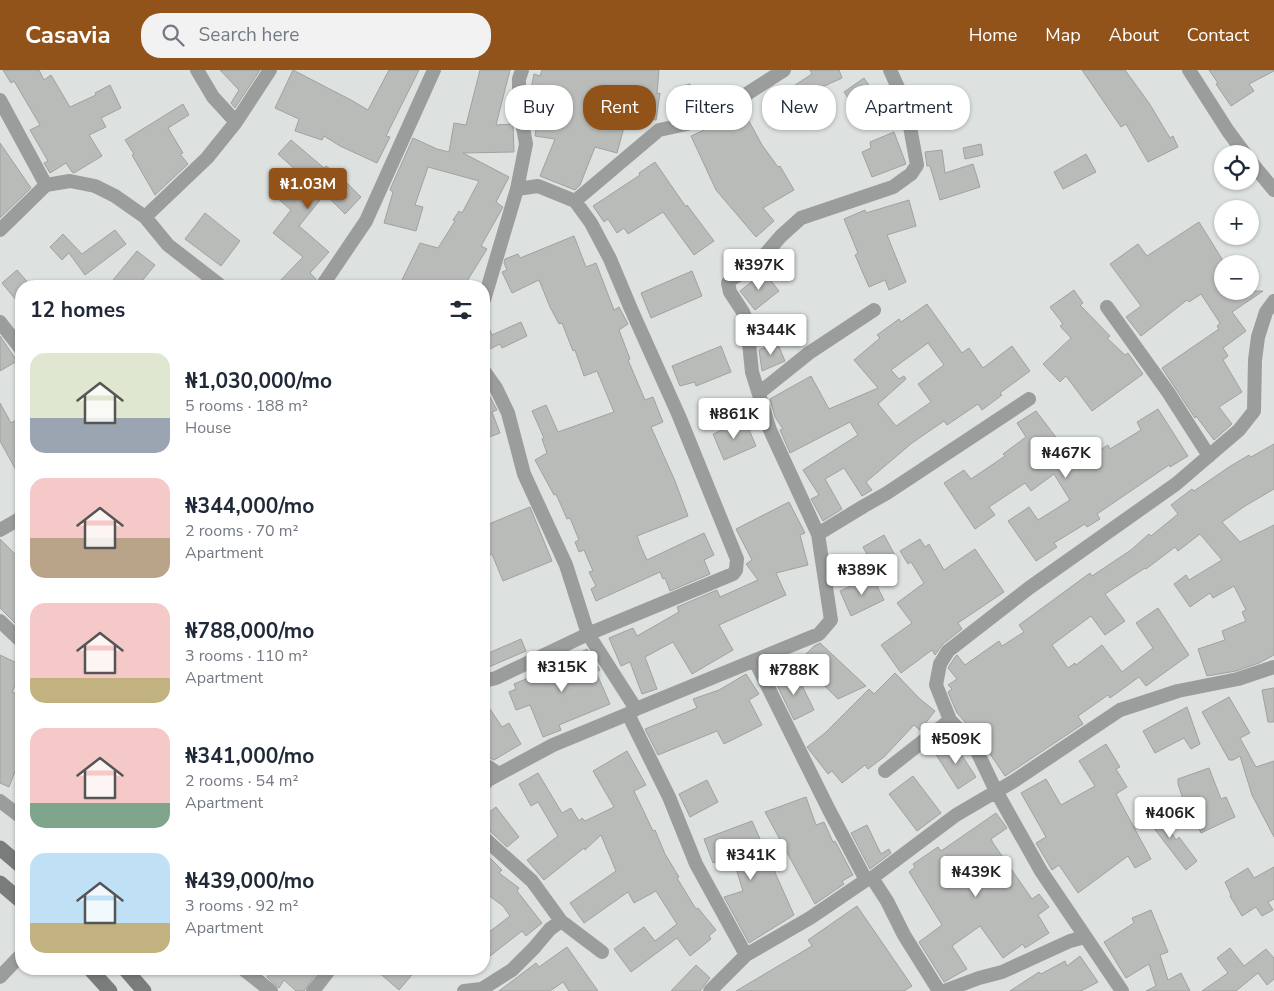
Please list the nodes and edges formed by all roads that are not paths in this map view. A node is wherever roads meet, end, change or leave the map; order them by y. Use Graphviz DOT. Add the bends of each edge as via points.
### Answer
graph roads {
  1 [pos="197,70"];
  2 [pos="270,70"];
  3 [pos="434,70"];
  4 [pos="522,70"];
  5 [pos="784,70"];
  6 [pos="890,70"];
  7 [pos="1189,70"];
  8 [pos="0,100"];
  9 [pos="236,122"];
  10 [pos="1238,145"];
  11 [pos="1259,172"];
  12 [pos="46,186"];
  13 [pos="517,189"];
  14 [pos="1274,190"];
  15 [pos="575,201"];
  16 [pos="145,217"];
  17 [pos="0,230"];
  18 [pos="213,280"];
  19 [pos="326,280"];
  20 [pos="490,280"];
  21 [pos="1274,301"];
  22 [pos="1107,307"];
  23 [pos="874,310"];
  24 [pos="0,322"];
  25 [pos="15,341"];
  26 [pos="490,380"];
  27 [pos="759,393"];
  28 [pos="1030,399"];
  29 [pos="1209,456"];
  30 [pos="15,521"];
  31 [pos="0,530"];
  32 [pos="818,534"];
  33 [pos="0,621"];
  34 [pos="588,634"];
  35 [pos="15,635"];
  36 [pos="755,661"];
  37 [pos="1274,667"];
  38 [pos="490,680"];
  39 [pos="632,711"];
  40 [pos="950,720"];
  41 [pos="490,768"];
  42 [pos="885,771"];
  43 [pos="499,774"];
  44 [pos="490,779"];
  45 [pos="996,791"];
  46 [pos="0,801"];
  47 [pos="15,812"];
  48 [pos="490,843"];
  49 [pos="0,848"];
  50 [pos="15,861"];
  51 [pos="869,879"];
  52 [pos="0,884"];
  53 [pos="15,896"];
  54 [pos="561,921"];
  55 [pos="1085,937"];
  56 [pos="602,952"];
  57 [pos="746,955"];
  58 [pos="15,961"];
  59 [pos="95,975"];
  60 [pos="130,975"];
  61 [pos="251,975"];
  62 [pos="325,975"];
  63 [pos="0,977"];
  64 [pos="483,990"];
  65 [pos="110,991"];
  66 [pos="144,991"];
  67 [pos="272,991"];
  68 [pos="313,991"];
  69 [pos="464,991"];
  70 [pos="710,991"];
  71 [pos="939,991"];
  72 [pos="944,991"];
  73 [pos="1122,991"];
  1 -- 9 [label="street" via="213,97"];
  2 -- 9 [label="street"];
  3 -- 19 [label="street" via="366,221"];
  4 -- 13 [label="street" via="519,105 526,144"];
  5 -- 15 [label="street" via="728,106 688,124 659,130"];
  6 -- 27 [label="street" via="906,105 917,165 911,174 894,187 801,218 756,265 728,283 747,323 752,372"];
  7 -- 10 [label="street"];
  8 -- 12 [label="street"];
  9 -- 16 [label="street" via="207,158"];
  11 -- 14 [label="street"];
  12 -- 16 [label="street" via="70,181 95,186"];
  12 -- 17 [label="street"];
  13 -- 15 [label="street" via="538,186"];
  13 -- 20 [label="street"];
  15 -- 34 [label="street" via="610,259 737,558 733,574"];
  16 -- 18 [label="street" via="168,244"];
  21 -- 29 [label="street" via="1266,312 1258,338 1254,411 1239,430"];
  22 -- 29 [label="street"];
  23 -- 27 [label="street" via="809,353"];
  24 -- 25 [label="street"];
  26 -- 34 [label="street" via="508,413 524,474 566,565"];
  27 -- 32 [label="street" via="770,430"];
  28 -- 32 [label="street"];
  29 -- 40 [label="street" via="1176,484 1029,588 948,651 940,664 936,685"];
  30 -- 31 [label="street"];
  32 -- 36 [label="street" via="831,620 819,634"];
  33 -- 35 [label="street"];
  34 -- 38 [label="street"];
  34 -- 39 [label="street"];
  36 -- 39 [label="street"];
  36 -- 51 [label="street" via="829,810"];
  37 -- 45 [label="street" via="1238,679 1178,691 1120,710"];
  39 -- 43 [label="street" via="553,745"];
  39 -- 57 [label="street" via="696,864"];
  40 -- 42 [label="street"];
  40 -- 45 [label="street" via="974,745"];
  41 -- 43 [label="street"];
  43 -- 44 [label="street"];
  45 -- 51 [label="street" via="956,815"];
  45 -- 55 [label="street"];
  46 -- 47 [label="street"];
  48 -- 54 [label="street" via="532,881"];
  49 -- 50 [label="main road"];
  51 -- 57 [label="street"];
  51 -- 71 [label="street" via="887,901"];
  52 -- 53 [label="main road"];
  54 -- 56 [label="street"];
  54 -- 64 [label="street" via="512,970"];
  55 -- 72 [label="street" via="1002,972"];
  55 -- 73 [label="street"];
  57 -- 70 [label="street"];
  58 -- 63 [label="street"];
  59 -- 65 [label="main road"];
  60 -- 66 [label="main road"];
  61 -- 67 [label="street"];
  62 -- 68 [label="street"];
  64 -- 69 [label="street"];
}
